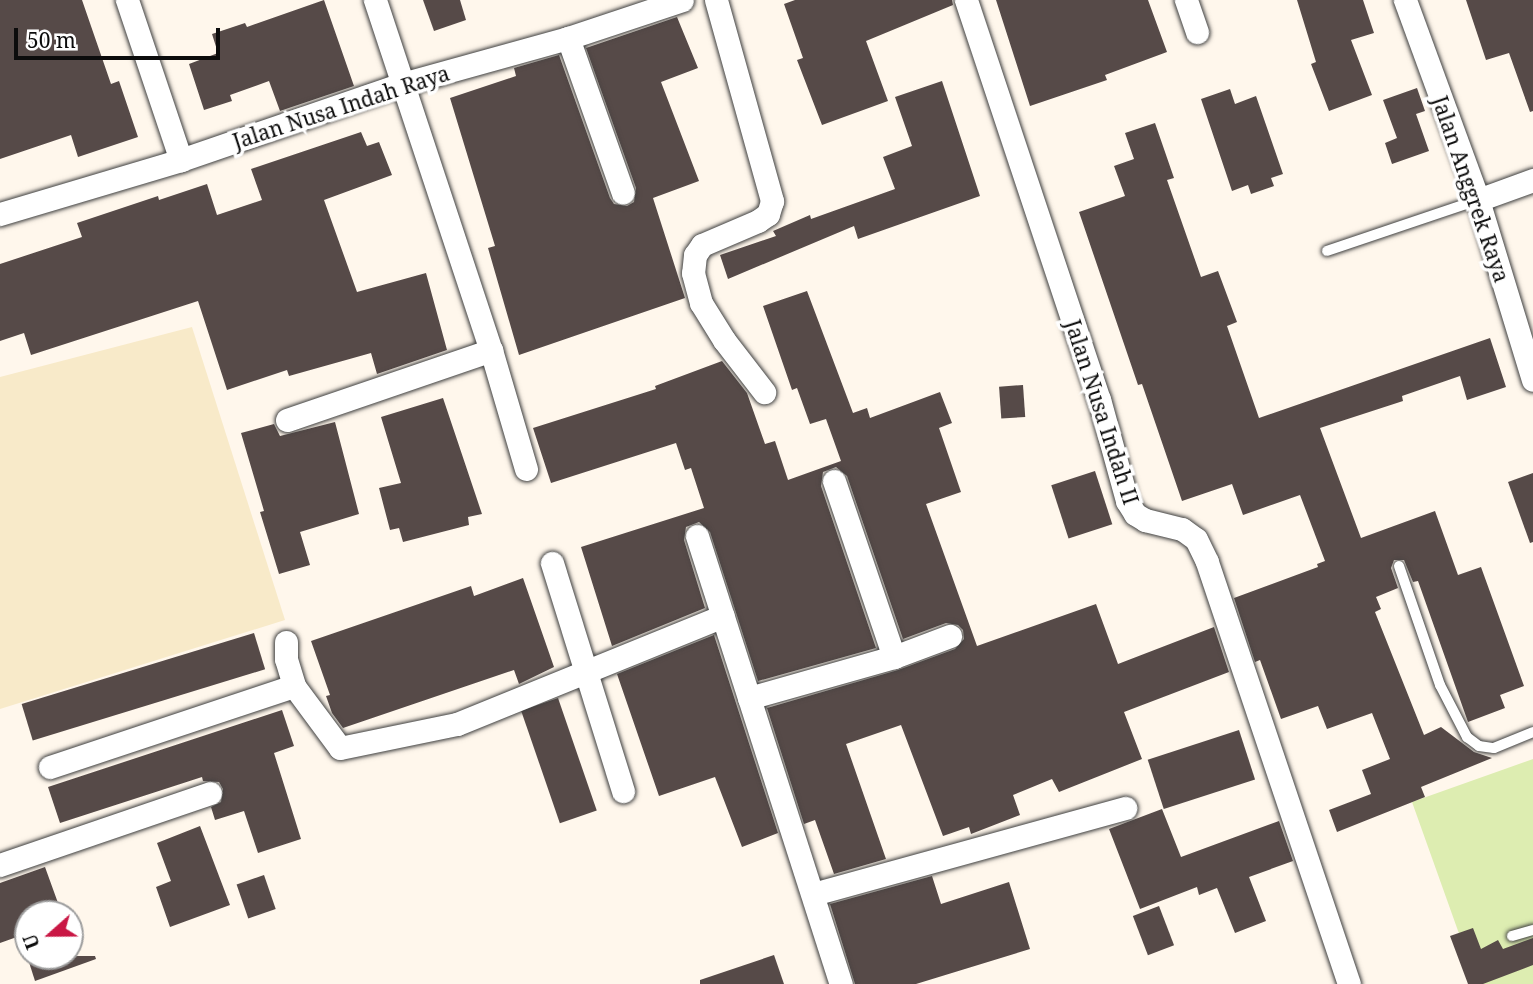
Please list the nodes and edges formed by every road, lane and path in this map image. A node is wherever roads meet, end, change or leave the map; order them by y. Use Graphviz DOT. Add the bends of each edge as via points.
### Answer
graph roads {
  1 [pos="127,0"];
  2 [pos="375,0"];
  3 [pos="682,0"];
  4 [pos="716,0"];
  5 [pos="966,0"];
  6 [pos="1186,0"];
  7 [pos="1405,0"];
  8 [pos="1197,32"];
  9 [pos="568,38"];
  10 [pos="402,84"];
  11 [pos="181,160"];
  12 [pos="1533,180"];
  13 [pos="623,193"];
  14 [pos="1478,200"];
  15 [pos="0,214"];
  16 [pos="1327,251"];
  17 [pos="491,350"];
  18 [pos="1533,380"];
  19 [pos="764,392"];
  20 [pos="287,420"];
  21 [pos="526,470"];
  22 [pos="834,481"];
  23 [pos="698,536"];
  24 [pos="552,563"];
  25 [pos="1399,566"];
  26 [pos="723,616"];
  27 [pos="950,635"];
  28 [pos="286,642"];
  29 [pos="894,657"];
  30 [pos="584,672"];
  31 [pos="294,685"];
  32 [pos="750,698"];
  33 [pos="1533,732"];
  34 [pos="50,768"];
  35 [pos="623,791"];
  36 [pos="211,793"];
  37 [pos="1125,808"];
  38 [pos="0,865"];
  39 [pos="813,894"];
  40 [pos="1533,930"];
  41 [pos="1512,936"];
  42 [pos="841,984"];
  43 [pos="1349,984"];
  1 -- 11 [label="street"];
  2 -- 10 [label="street"];
  3 -- 9 [label="street, Jalan Nusa Indah Raya"];
  4 -- 19 [label="street" via="772,201 768,214 758,221 702,245 695,255 693,273 701,303"];
  5 -- 43 [label="street, Jalan Nusa Indah II" via="1098,399 1127,501 1145,520 1182,529 1196,539 1207,562"];
  6 -- 8 [label="street"];
  7 -- 14 [label="street, Jalan Anggrek Raya"];
  9 -- 10 [label="street, Jalan Nusa Indah Raya"];
  9 -- 13 [label="street"];
  10 -- 11 [label="street, Jalan Nusa Indah Raya"];
  10 -- 17 [label="street"];
  11 -- 15 [label="street, Jalan Nusa Indah Raya"];
  12 -- 14 [label="street"];
  14 -- 16 [label="lane"];
  14 -- 18 [label="street, Jalan Anggrek Raya"];
  17 -- 20 [label="street"];
  17 -- 21 [label="street"];
  22 -- 29 [label="street"];
  23 -- 26 [label="street"];
  24 -- 30 [label="street"];
  25 -- 33 [label="lane" via="1440,685 1467,737 1479,746 1494,748"];
  26 -- 30 [label="street"];
  26 -- 32 [label="street"];
  27 -- 29 [label="street"];
  28 -- 31 [label="street"];
  29 -- 32 [label="street"];
  30 -- 31 [label="street" via="457,724 340,748"];
  30 -- 35 [label="street"];
  31 -- 34 [label="street"];
  32 -- 39 [label="street"];
  36 -- 38 [label="street"];
  37 -- 39 [label="street"];
  39 -- 42 [label="street"];
  40 -- 41 [label="lane"];
}
